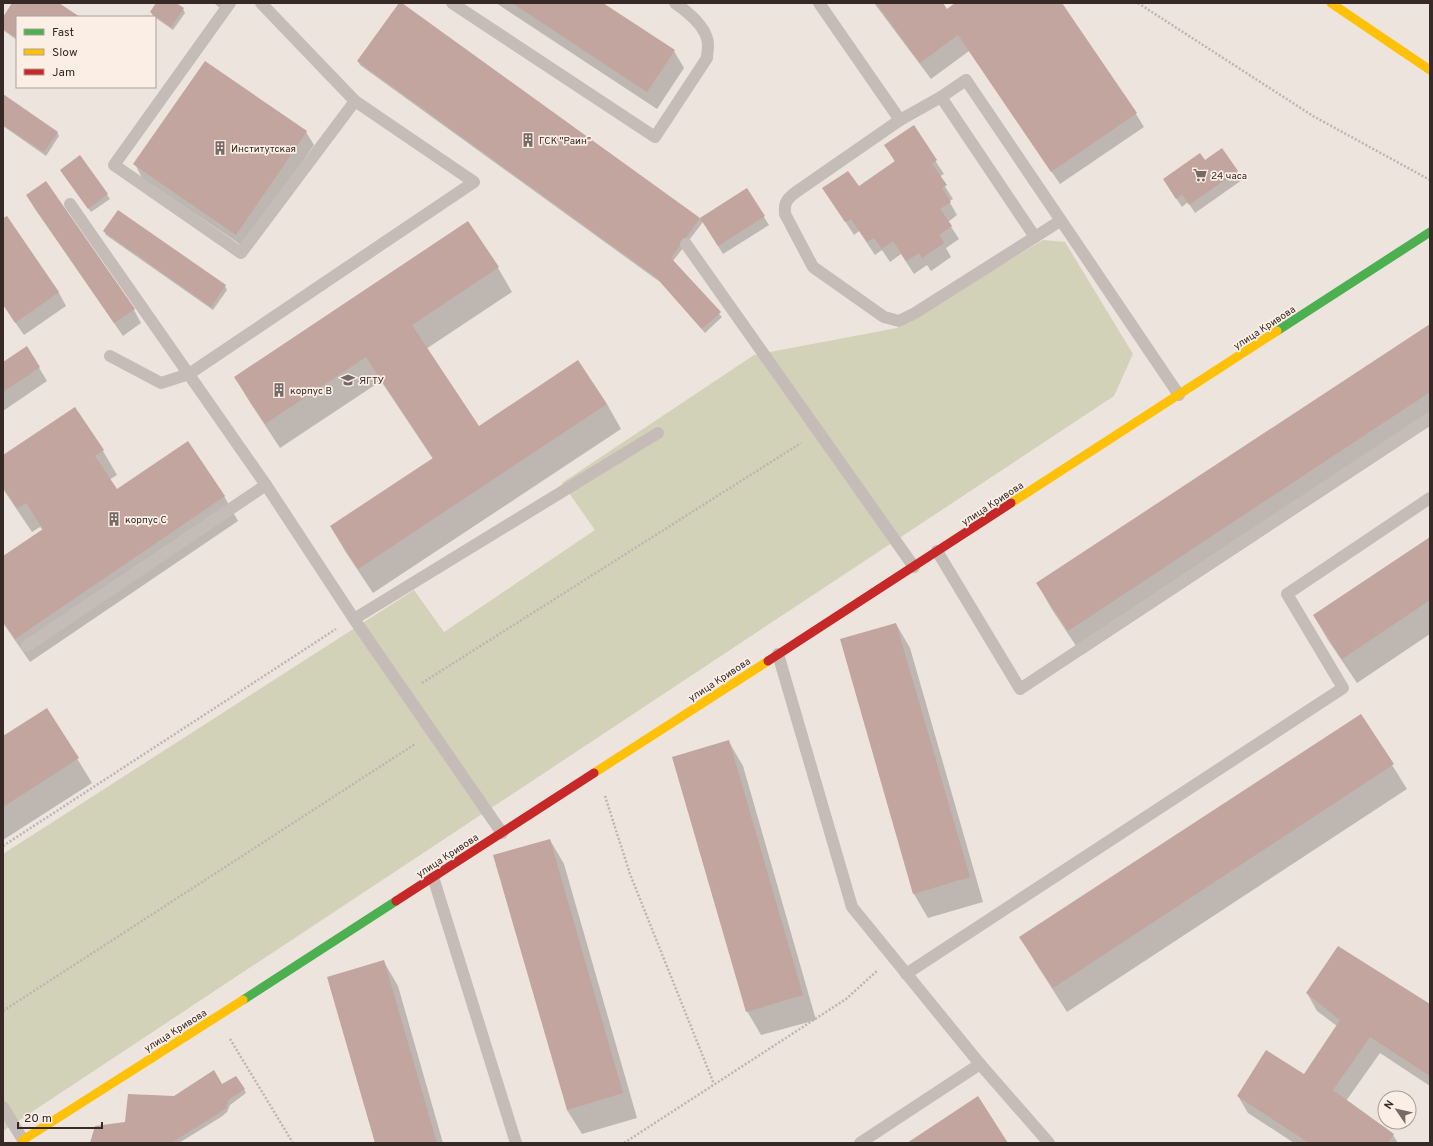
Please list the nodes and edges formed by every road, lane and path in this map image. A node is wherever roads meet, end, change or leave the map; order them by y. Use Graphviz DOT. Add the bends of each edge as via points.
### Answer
graph roads {
  1 [pos="230,3"];
  2 [pos="261,3"];
  3 [pos="452,3"];
  4 [pos="675,3"];
  5 [pos="819,3"];
  6 [pos="1138,3"];
  7 [pos="1331,3"];
  8 [pos="1430,70"];
  9 [pos="941,97"];
  10 [pos="355,101"];
  11 [pos="900,120"];
  12 [pos="1430,180"];
  13 [pos="70,204"];
  14 [pos="1060,221"];
  15 [pos="1430,232"];
  16 [pos="1035,238"];
  17 [pos="686,244"];
  18 [pos="110,356"];
  19 [pos="189,374"];
  20 [pos="1179,395"];
  21 [pos="1430,418"];
  22 [pos="818,432"];
  23 [pos="658,433"];
  24 [pos="266,485"];
  25 [pos="1430,498"];
  26 [pos="937,551"];
  27 [pos="914,566"];
  28 [pos="354,619"];
  29 [pos="27,646"];
  30 [pos="778,654"];
  31 [pos="406,694"];
  32 [pos="432,733"];
  33 [pos="604,793"];
  34 [pos="502,833"];
  35 [pos="3,846"];
  36 [pos="433,877"];
  37 [pos="892,957"];
  38 [pos="906,974"];
  39 [pos="3,1011"];
  40 [pos="217,1017"];
  41 [pos="980,1064"];
  42 [pos="714,1084"];
  43 [pos="3,1107"];
  44 [pos="22,1142"];
  45 [pos="293,1143"];
  46 [pos="516,1143"];
  47 [pos="624,1143"];
  48 [pos="860,1143"];
  49 [pos="1049,1143"];
  1 -- 10 [label="lane" via="114,165 241,253"];
  2 -- 10 [label="lane"];
  3 -- 4 [label="lane" via="655,137 707,58 708,44 701,27 689,13"];
  5 -- 11 [label="lane"];
  6 -- 12 [label="path" via="1313,116"];
  7 -- 8 [label="street"];
  9 -- 11 [label="lane"];
  9 -- 14 [label="lane" via="966,80"];
  9 -- 16 [label="lane"];
  10 -- 19 [label="lane" via="474,182"];
  11 -- 16 [label="lane" via="796,192 784,206 785,214 813,268 884,317 899,321"];
  13 -- 19 [label="lane"];
  14 -- 16 [label="lane"];
  14 -- 20 [label="lane"];
  15 -- 20 [label="street, улица Кривова"];
  17 -- 22 [label="lane"];
  18 -- 19 [label="lane" via="161,383"];
  19 -- 24 [label="lane"];
  20 -- 26 [label="street, улица Кривова"];
  21 -- 26 [label="lane" via="1020,689"];
  22 -- 27 [label="lane"];
  22 -- 31 [label="path"];
  23 -- 28 [label="lane"];
  24 -- 28 [label="lane"];
  24 -- 29 [label="lane"];
  25 -- 38 [label="lane" via="1287,594 1343,688"];
  26 -- 27 [label="street, улица Кривова"];
  27 -- 30 [label="street, улица Кривова"];
  28 -- 31 [label="lane"];
  28 -- 35 [label="path"];
  30 -- 34 [label="street, улица Кривова"];
  30 -- 37 [label="lane" via="852,907"];
  31 -- 32 [label="lane"];
  32 -- 34 [label="lane"];
  32 -- 39 [label="path"];
  33 -- 42 [label="path" via="630,874"];
  34 -- 36 [label="street, улица Кривова"];
  36 -- 40 [label="street, улица Кривова"];
  36 -- 46 [label="lane"];
  37 -- 38 [label="lane"];
  37 -- 42 [label="path" via="846,998"];
  38 -- 41 [label="lane"];
  40 -- 44 [label="street, улица Кривова"];
  40 -- 45 [label="path"];
  41 -- 48 [label="lane"];
  41 -- 49 [label="lane"];
  42 -- 47 [label="path"];
  43 -- 44 [label="lane"];
}
